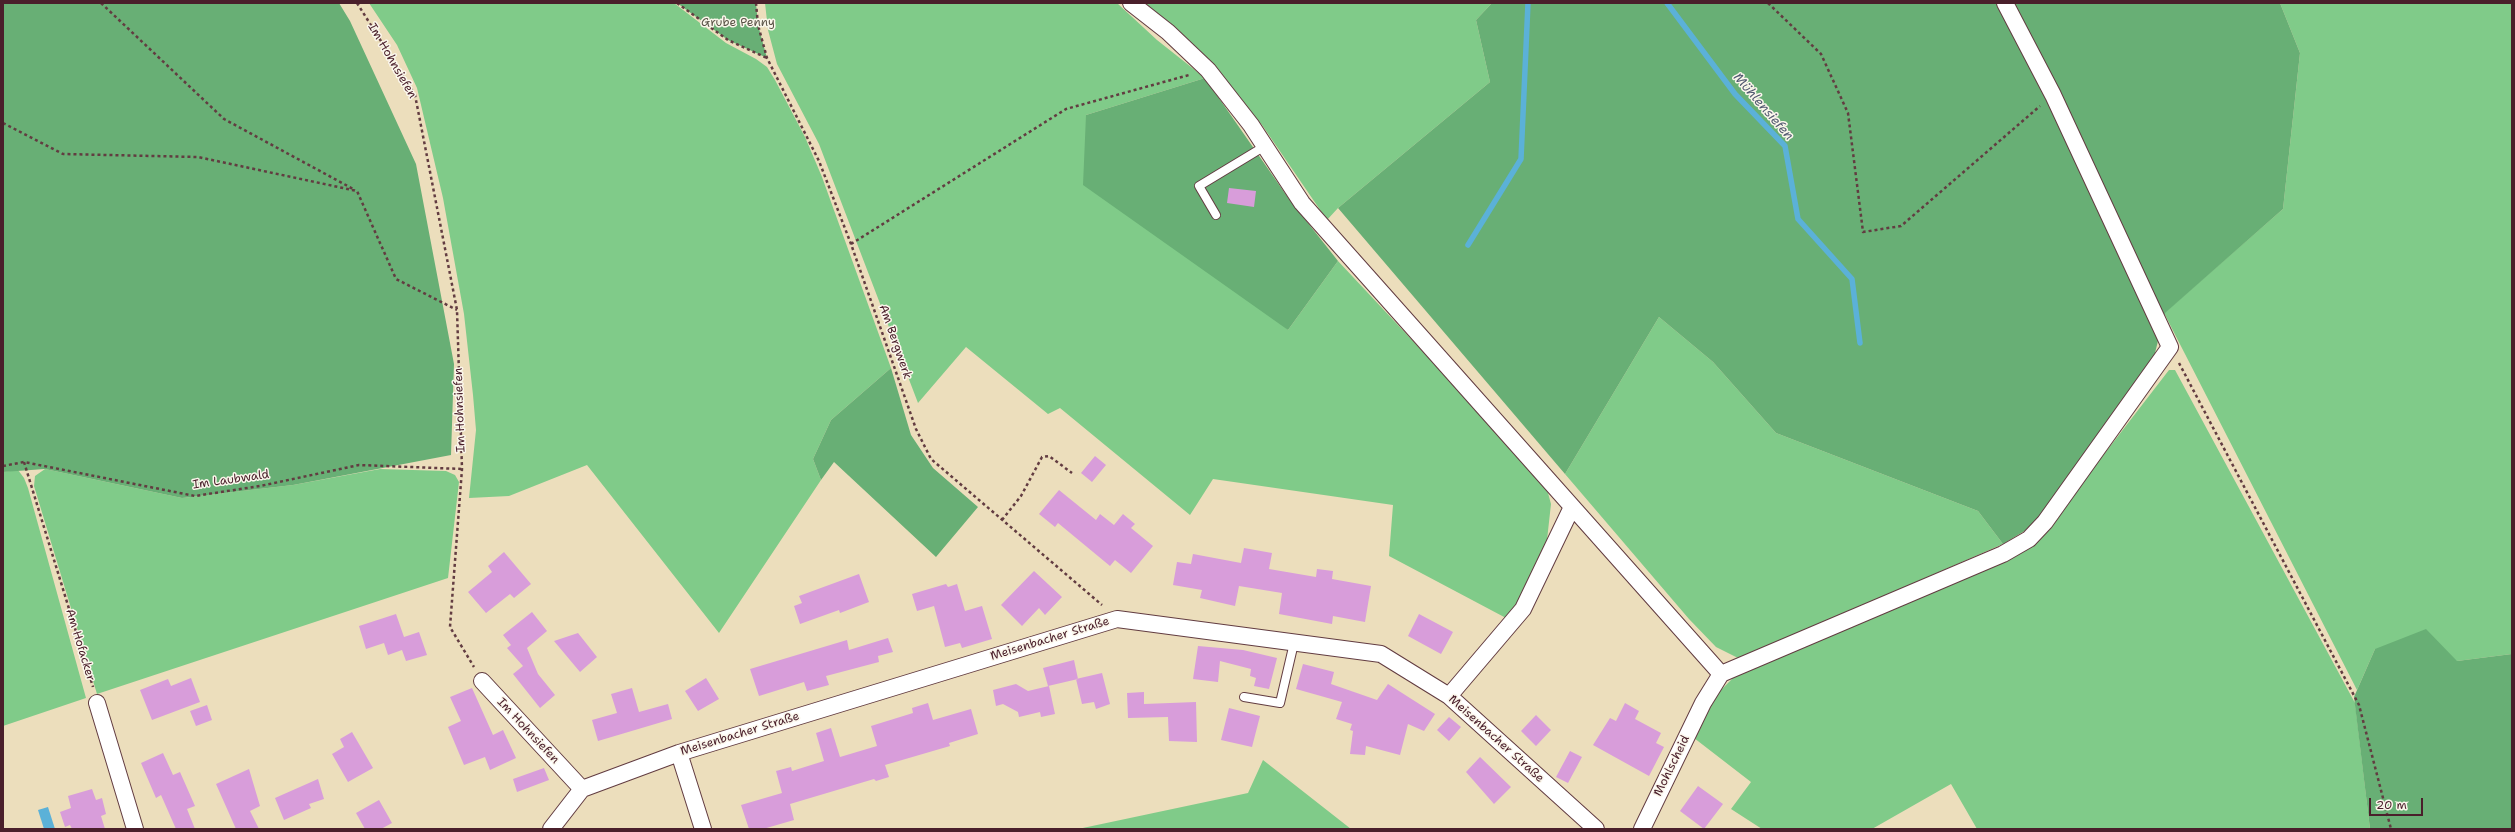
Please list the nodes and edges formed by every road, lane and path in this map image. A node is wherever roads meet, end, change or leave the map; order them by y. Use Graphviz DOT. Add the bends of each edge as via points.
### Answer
graph roads {
  1 [pos="101,3"];
  2 [pos="357,3"];
  3 [pos="677,3"];
  4 [pos="756,3"];
  5 [pos="1131,3"];
  6 [pos="1768,3"];
  7 [pos="2005,3"];
  8 [pos="767,58"];
  9 [pos="1208,70"];
  10 [pos="2053,95"];
  11 [pos="3,123"];
  12 [pos="1265,146"];
  13 [pos="357,191"];
  14 [pos="1216,215"];
  15 [pos="851,244"];
  16 [pos="457,310"];
  17 [pos="2170,347"];
  18 [pos="24,462"];
  19 [pos="3,466"];
  20 [pos="462,470"];
  21 [pos="1072,473"];
  22 [pos="1572,507"];
  23 [pos="1002,520"];
  24 [pos="1117,619"];
  25 [pos="1294,643"];
  26 [pos="1721,674"];
  27 [pos="482,681"];
  28 [pos="1449,696"];
  29 [pos="1244,697"];
  30 [pos="98,703"];
  31 [pos="679,753"];
  32 [pos="582,789"];
  33 [pos="135,829"];
  34 [pos="551,829"];
  35 [pos="704,829"];
  36 [pos="1596,829"];
  37 [pos="1642,829"];
  38 [pos="2391,829"];
  1 -- 13 [label="path" via="224,119"];
  2 -- 16 [label="path, Im Hohnsiefen" via="415,95"];
  3 -- 8 [label="path" via="728,40"];
  4 -- 8 [label="path, Am Bergwerk" via="758,25"];
  5 -- 9 [label="street" via="1168,32"];
  6 -- 10 [label="path" via="1821,54 1848,113 1863,232 1901,226"];
  7 -- 10 [label="street"];
  8 -- 15 [label="path, Am Bergwerk" via="819,161"];
  9 -- 12 [label="street"];
  9 -- 15 [label="path" via="1066,109"];
  10 -- 17 [label="street"];
  11 -- 13 [label="path" via="63,154 198,157"];
  12 -- 14 [label="lane" via="1199,186"];
  12 -- 22 [label="street" via="1302,203"];
  13 -- 16 [label="path" via="396,279"];
  15 -- 23 [label="path, Am Bergwerk" via="916,429 931,459"];
  16 -- 20 [label="path, Im Hohnsiefen"];
  17 -- 26 [label="street" via="2045,522 2029,539 2003,554"];
  17 -- 38 [label="path" via="2359,705"];
  18 -- 19 [label="path, Im Laubwald"];
  18 -- 20 [label="path, Im Laubwald" via="194,496 260,486 359,465"];
  18 -- 30 [label="path, Am Hofacker"];
  20 -- 27 [label="path, Im Hohnsiefen" via="450,627"];
  21 -- 23 [label="path" via="1049,456 1042,457 1021,496"];
  22 -- 26 [label="street"];
  22 -- 28 [label="street" via="1523,609"];
  23 -- 24 [label="path, Am Bergwerk"];
  24 -- 25 [label="street, Meisenbacher Straße"];
  24 -- 31 [label="street, Meisenbacher Straße"];
  25 -- 28 [label="street, Meisenbacher Straße" via="1381,654"];
  25 -- 29 [label="lane" via="1280,703"];
  26 -- 37 [label="street, Mohlscheid" via="1703,703"];
  27 -- 32 [label="street, Im Hohnsiefen"];
  28 -- 36 [label="street, Meisenbacher Straße"];
  30 -- 33 [label="street"];
  31 -- 32 [label="street, Meisenbacher Straße"];
  31 -- 35 [label="street"];
  32 -- 34 [label="street"];
}
